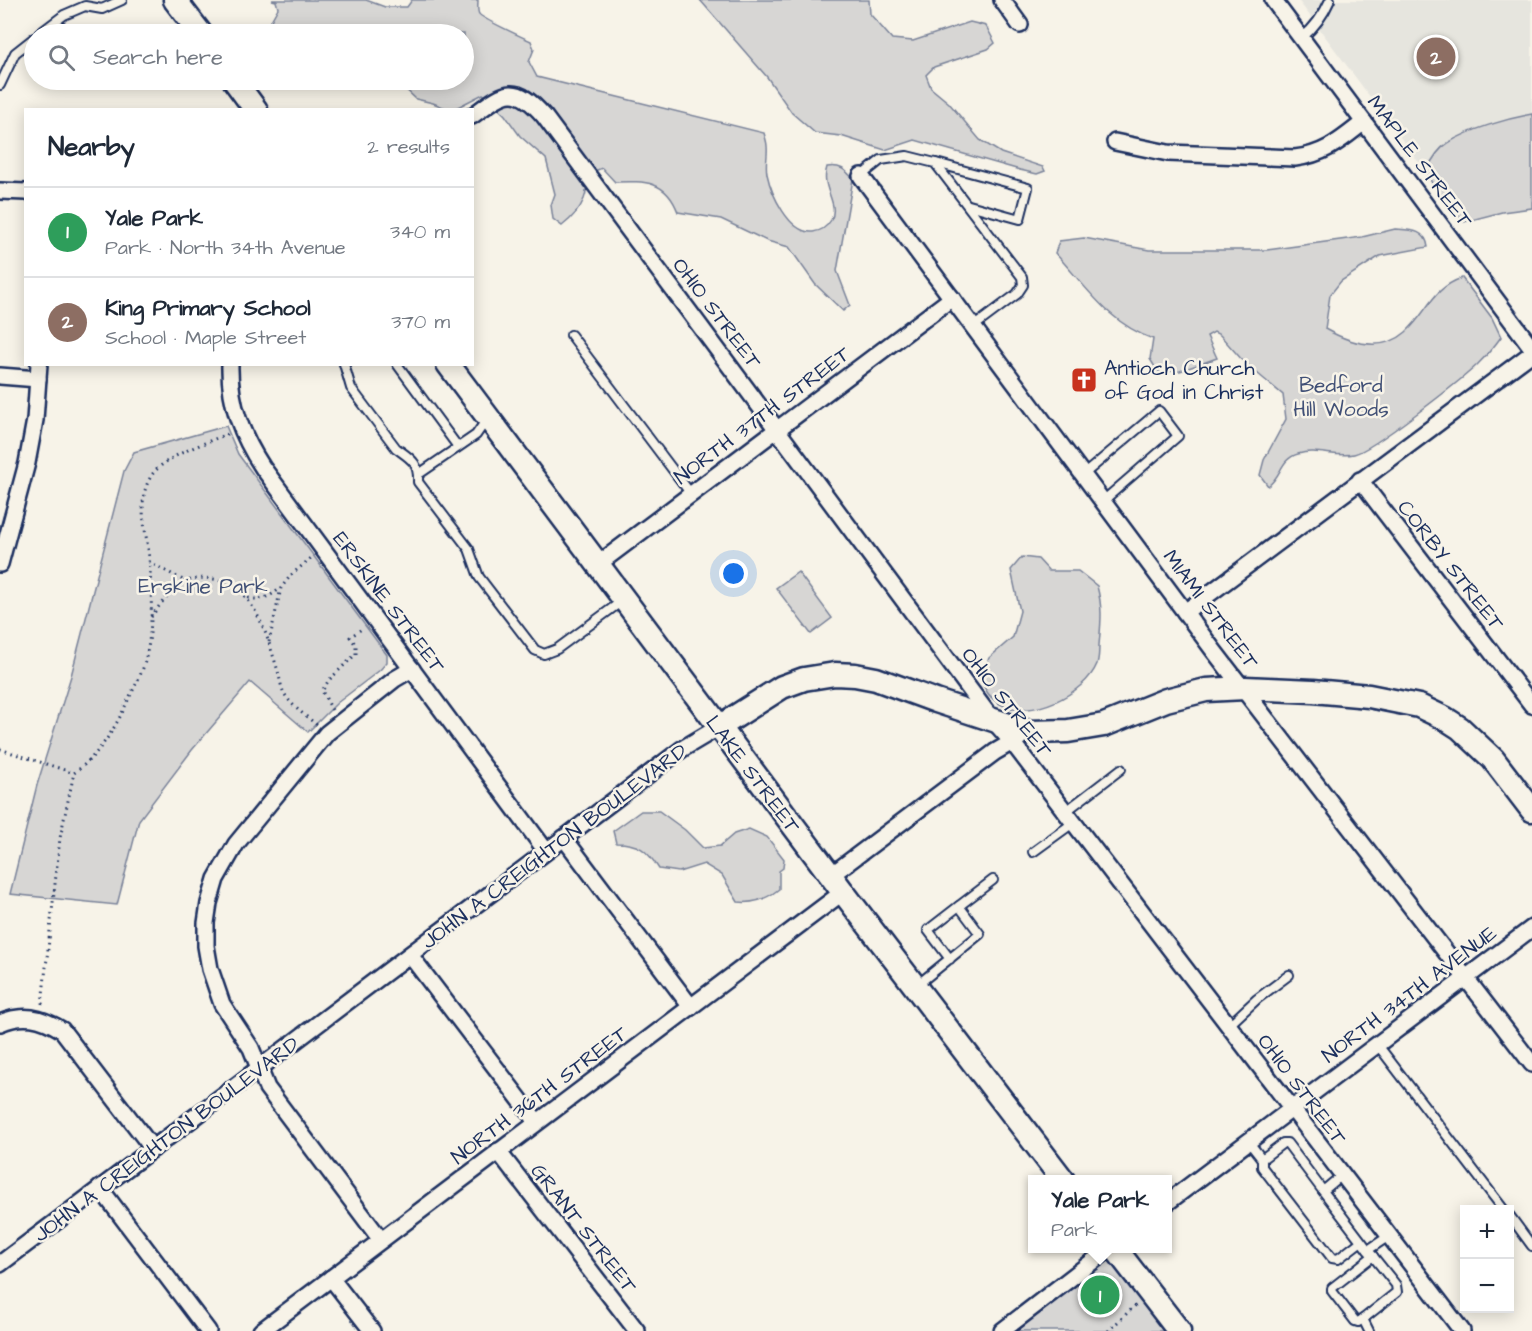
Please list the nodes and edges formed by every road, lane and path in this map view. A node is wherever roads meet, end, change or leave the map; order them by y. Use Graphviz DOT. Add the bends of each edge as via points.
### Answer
graph roads {
  1 [pos="122,0"];
  2 [pos="175,0"];
  3 [pos="1002,0"];
  4 [pos="1273,0"];
  5 [pos="1330,0"];
  6 [pos="52,24"];
  7 [pos="193,24"];
  8 [pos="1020,25"];
  9 [pos="1302,38"];
  10 [pos="24,46"];
  11 [pos="0,84"];
  12 [pos="240,90"];
  13 [pos="251,107"];
  14 [pos="474,115"];
  15 [pos="1364,122"];
  16 [pos="1115,142"];
  17 [pos="935,163"];
  18 [pos="861,176"];
  19 [pos="0,190"];
  20 [pos="24,192"];
  21 [pos="969,205"];
  22 [pos="952,298"];
  23 [pos="973,327"];
  24 [pos="571,334"];
  25 [pos="1532,348"];
  26 [pos="1532,353"];
  27 [pos="230,366"];
  28 [pos="345,366"];
  29 [pos="398,366"];
  30 [pos="450,366"];
  31 [pos="39,372"];
  32 [pos="0,376"];
  33 [pos="488,417"];
  34 [pos="777,429"];
  35 [pos="231,433"];
  36 [pos="458,447"];
  37 [pos="419,474"];
  38 [pos="1083,475"];
  39 [pos="1360,480"];
  40 [pos="692,494"];
  41 [pos="1103,501"];
  42 [pos="314,555"];
  43 [pos="149,562"];
  44 [pos="0,564"];
  45 [pos="597,564"];
  46 [pos="184,581"];
  47 [pos="281,588"];
  48 [pos="248,598"];
  49 [pos="623,600"];
  50 [pos="1185,612"];
  51 [pos="150,618"];
  52 [pos="367,625"];
  53 [pos="268,644"];
  54 [pos="412,669"];
  55 [pos="1245,688"];
  56 [pos="1532,705"];
  57 [pos="332,710"];
  58 [pos="991,718"];
  59 [pos="317,726"];
  60 [pos="718,727"];
  61 [pos="1021,737"];
  62 [pos="0,749"];
  63 [pos="1121,769"];
  64 [pos="74,773"];
  65 [pos="1532,810"];
  66 [pos="1069,818"];
  67 [pos="564,838"];
  68 [pos="546,851"];
  69 [pos="1033,852"];
  70 [pos="993,880"];
  71 [pos="836,884"];
  72 [pos="959,906"];
  73 [pos="1532,928"];
  74 [pos="410,955"];
  75 [pos="950,958"];
  76 [pos="1289,975"];
  77 [pos="1466,978"];
  78 [pos="915,987"];
  79 [pos="42,1004"];
  80 [pos="691,1007"];
  81 [pos="0,1023"];
  82 [pos="1228,1026"];
  83 [pos="1377,1044"];
  84 [pos="1532,1064"];
  85 [pos="260,1068"];
  86 [pos="1291,1108"];
  87 [pos="537,1122"];
  88 [pos="1248,1141"];
  89 [pos="153,1149"];
  90 [pos="498,1151"];
  91 [pos="1262,1160"];
  92 [pos="1059,1175"];
  93 [pos="1342,1175"];
  94 [pos="100,1188"];
  95 [pos="1323,1191"];
  96 [pos="1172,1198"];
  97 [pos="1501,1205"];
  98 [pos="1514,1223"];
  99 [pos="1389,1236"];
  100 [pos="381,1240"];
  101 [pos="1360,1242"];
  102 [pos="1532,1246"];
  103 [pos="1103,1253"];
  104 [pos="1119,1253"];
  105 [pos="1371,1253"];
  106 [pos="0,1264"];
  107 [pos="331,1278"];
  108 [pos="1140,1302"];
  109 [pos="1363,1319"];
  110 [pos="208,1331"];
  111 [pos="261,1331"];
  112 [pos="372,1331"];
  113 [pos="637,1331"];
  114 [pos="1002,1331"];
  115 [pos="1107,1331"];
  116 [pos="1179,1331"];
  117 [pos="1369,1331"];
  118 [pos="1462,1331"];
  1 -- 6 [label="lane" via="102,9 85,6"];
  2 -- 7 [label="main road"];
  3 -- 8 [label="street"];
  4 -- 9 [label="street, MAPLE STREET"];
  5 -- 9 [label="lane" via="1324,15"];
  9 -- 15 [label="street, MAPLE STREET"];
  10 -- 11 [label="lane" via="15,53"];
  12 -- 13 [label="main road"];
  14 -- 34 [label="street, OHIO STREET" via="504,94 532,102"];
  15 -- 16 [label="street" via="1323,152 1295,158 1168,153"];
  15 -- 25 [label="street, MAPLE STREET"];
  17 -- 18 [label="lane" via="907,156 881,160"];
  17 -- 21 [label="lane"];
  17 -- 21 [label="lane" via="1028,188 1020,219"];
  18 -- 22 [label="street, MIAMI STREET"];
  19 -- 20 [label="street"];
  21 -- 23 [label="lane" via="1022,277 1023,285 1017,294"];
  22 -- 23 [label="street, MIAMI STREET"];
  22 -- 34 [label="street, NORTH 37TH STREET"];
  23 -- 38 [label="street, MIAMI STREET"];
  24 -- 40 [label="lane"];
  26 -- 39 [label="street"];
  27 -- 54 [label="street, ERSKINE STREET" via="235,412 248,446"];
  28 -- 37 [label="lane" via="351,388 361,403 396,448 415,464"];
  29 -- 36 [label="lane"];
  30 -- 33 [label="main road, LAKE STREET"];
  31 -- 32 [label="street"];
  31 -- 44 [label="street" via="27,463"];
  33 -- 36 [label="lane" via="476,435"];
  33 -- 45 [label="main road, LAKE STREET"];
  34 -- 40 [label="street, NORTH 37TH STREET"];
  34 -- 58 [label="street, OHIO STREET"];
  35 -- 43 [label="path" via="179,455 151,476 143,504"];
  36 -- 37 [label="lane"];
  37 -- 49 [label="lane" via="418,482 469,549 479,576 536,650 544,654 557,649"];
  38 -- 41 [label="street, MIAMI STREET"];
  38 -- 41 [label="lane" via="1159,411 1178,436"];
  39 -- 50 [label="street"];
  39 -- 56 [label="street, CORBY STREET"];
  40 -- 45 [label="street, NORTH 37TH STREET"];
  41 -- 50 [label="street, MIAMI STREET"];
  42 -- 47 [label="path"];
  43 -- 46 [label="path"];
  43 -- 51 [label="path"];
  45 -- 49 [label="main road, LAKE STREET"];
  46 -- 48 [label="path" via="197,577 217,579"];
  46 -- 51 [label="path"];
  47 -- 48 [label="path" via="270,597"];
  47 -- 53 [label="path"];
  48 -- 53 [label="path"];
  49 -- 60 [label="main road, LAKE STREET"];
  50 -- 55 [label="street, MIAMI STREET"];
  51 -- 64 [label="path" via="144,666 116,726 89,762"];
  52 -- 57 [label="path" via="350,637 356,654 322,691"];
  53 -- 59 [label="path" via="291,705"];
  54 -- 68 [label="street, ERSKINE STREET"];
  54 -- 85 [label="street" via="327,733 236,844 216,879 206,923 210,969 222,1004"];
  55 -- 61 [label="main road, JOHN A CREIGHTON BOULEVARD" via="1206,690 1167,700 1114,722"];
  55 -- 65 [label="main road, JOHN A CREIGHTON BOULEVARD" via="1369,696 1419,706 1446,719 1482,747"];
  55 -- 77 [label="street, MIAMI STREET"];
  58 -- 60 [label="main road, JOHN A CREIGHTON BOULEVARD" via="876,679 835,674 782,687"];
  58 -- 61 [label="main road, JOHN A CREIGHTON BOULEVARD"];
  60 -- 67 [label="street, JOHN A CREIGHTON BOULEVARD" via="682,749"];
  60 -- 71 [label="main road, LAKE STREET"];
  61 -- 66 [label="street, OHIO STREET"];
  61 -- 71 [label="street, NORTH 36TH STREET" via="994,752"];
  62 -- 64 [label="path"];
  63 -- 66 [label="lane"];
  64 -- 79 [label="path" via="58,856"];
  66 -- 69 [label="lane"];
  66 -- 82 [label="street, OHIO STREET"];
  67 -- 68 [label="street, JOHN A CREIGHTON BOULEVARD"];
  67 -- 80 [label="street"];
  68 -- 74 [label="street, JOHN A CREIGHTON BOULEVARD"];
  70 -- 72 [label="lane"];
  71 -- 78 [label="main road, LAKE STREET"];
  71 -- 80 [label="street, NORTH 36TH STREET"];
  72 -- 75 [label="lane" via="980,934"];
  72 -- 75 [label="lane" via="928,930"];
  73 -- 77 [label="street, NORTH 34TH AVENUE"];
  74 -- 85 [label="street, JOHN A CREIGHTON BOULEVARD"];
  74 -- 87 [label="street"];
  75 -- 78 [label="lane"];
  76 -- 82 [label="lane"];
  77 -- 83 [label="street, NORTH 34TH AVENUE"];
  77 -- 84 [label="street, MIAMI STREET"];
  78 -- 92 [label="main road, LAKE STREET"];
  80 -- 87 [label="street, NORTH 36TH STREET"];
  81 -- 89 [label="street" via="37,1018 62,1030"];
  82 -- 86 [label="street, OHIO STREET"];
  83 -- 86 [label="street, NORTH 34TH AVENUE"];
  83 -- 97 [label="lane"];
  85 -- 89 [label="street, JOHN A CREIGHTON BOULEVARD"];
  85 -- 100 [label="street" via="267,1088"];
  86 -- 88 [label="street, NORTH 34TH AVENUE"];
  86 -- 93 [label="street, OHIO STREET"];
  87 -- 90 [label="street, NORTH 36TH STREET"];
  88 -- 91 [label="lane"];
  88 -- 96 [label="street, NORTH 34TH AVENUE"];
  89 -- 94 [label="street, JOHN A CREIGHTON BOULEVARD"];
  90 -- 100 [label="street, NORTH 36TH STREET"];
  90 -- 113 [label="street, GRANT STREET"];
  91 -- 95 [label="lane" via="1287,1143"];
  91 -- 101 [label="lane" via="1262,1167 1332,1258 1338,1259"];
  93 -- 95 [label="lane"];
  93 -- 99 [label="street, OHIO STREET"];
  94 -- 106 [label="street, JOHN A CREIGHTON BOULEVARD"];
  94 -- 110 [label="street"];
  95 -- 101 [label="lane"];
  98 -- 102 [label="lane"];
  99 -- 105 [label="lane"];
  99 -- 118 [label="street, OHIO STREET"];
  100 -- 107 [label="street, NORTH 36TH STREET"];
  101 -- 105 [label="lane"];
  103 -- 114 [label="street"];
  104 -- 116 [label="main road"];
  105 -- 109 [label="lane" via="1396,1285 1397,1292"];
  105 -- 109 [label="lane" via="1332,1288 1355,1321"];
  107 -- 111 [label="street, NORTH 36TH STREET"];
  107 -- 112 [label="street"];
  108 -- 115 [label="path"];
  109 -- 117 [label="lane"];
}
